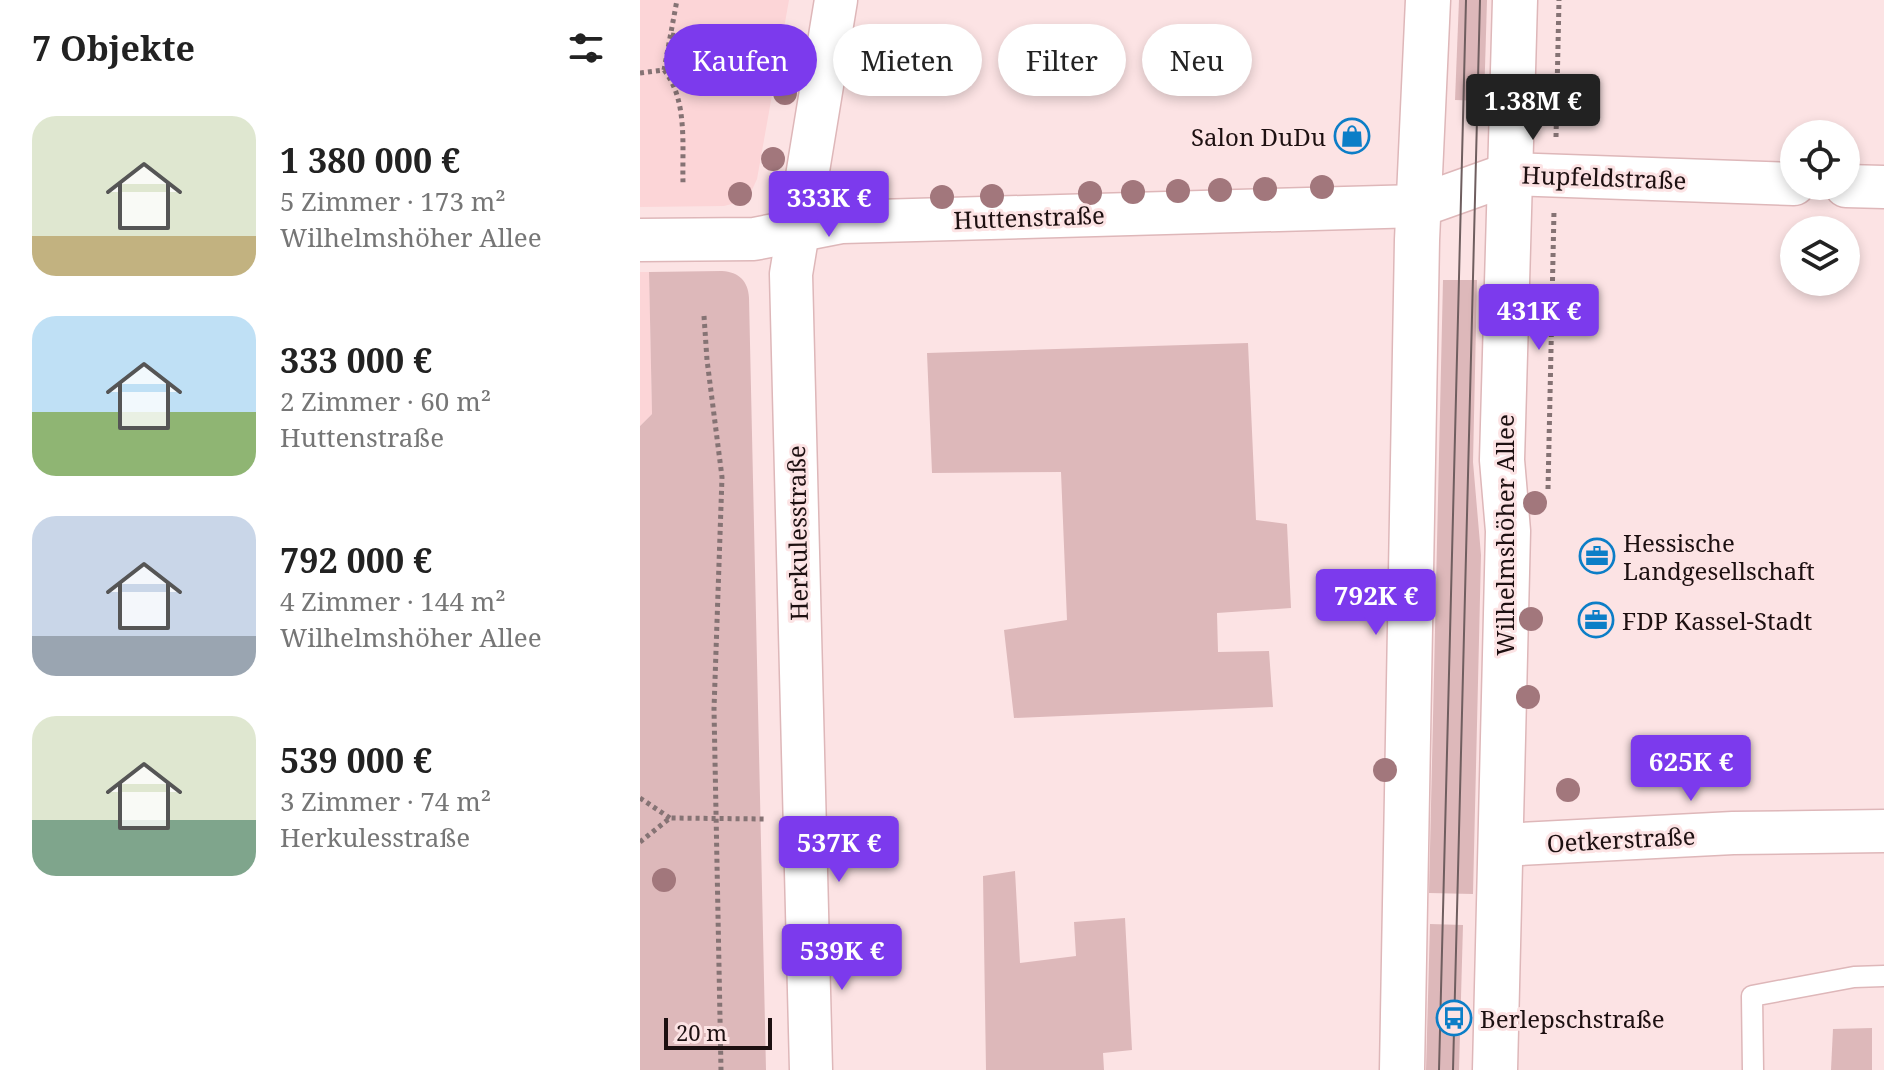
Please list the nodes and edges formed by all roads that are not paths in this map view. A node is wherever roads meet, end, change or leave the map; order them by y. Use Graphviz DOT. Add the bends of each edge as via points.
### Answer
graph roads {
  1 [pos="836,0"];
  2 [pos="1428,0"];
  3 [pos="1515,0"];
  4 [pos="1509,174"];
  5 [pos="1780,184"];
  6 [pos="1860,186"];
  7 [pos="1884,187"];
  8 [pos="1419,206"];
  9 [pos="797,230"];
  10 [pos="640,240"];
  11 [pos="1884,831"];
  12 [pos="1501,845"];
  13 [pos="1884,976"];
  14 [pos="811,1070"];
  15 [pos="1402,1070"];
  16 [pos="1495,1070"];
  17 [pos="1753,1070"];
  1 -- 9 [label="street, Herkulesstraße"];
  2 -- 8 [label="main road"];
  3 -- 4 [label="main road, Wilhelmshöher Allee"];
  4 -- 5 [label="street, Hupfeldstraße"];
  4 -- 8 [label="street, Hupfeldstraße"];
  4 -- 12 [label="main road, Wilhelmshöher Allee"];
  6 -- 7 [label="street"];
  8 -- 9 [label="street, Huttenstraße" via="842,222"];
  8 -- 15 [label="main road"];
  9 -- 10 [label="street, Huttenstraße" via="754,239"];
  9 -- 14 [label="street, Herkulesstraße" via="791,286"];
  11 -- 12 [label="street, Oetkerstraße"];
  12 -- 16 [label="main road, Wilhelmshöher Allee"];
  13 -- 17 [label="lane" via="1752,996"];
}
